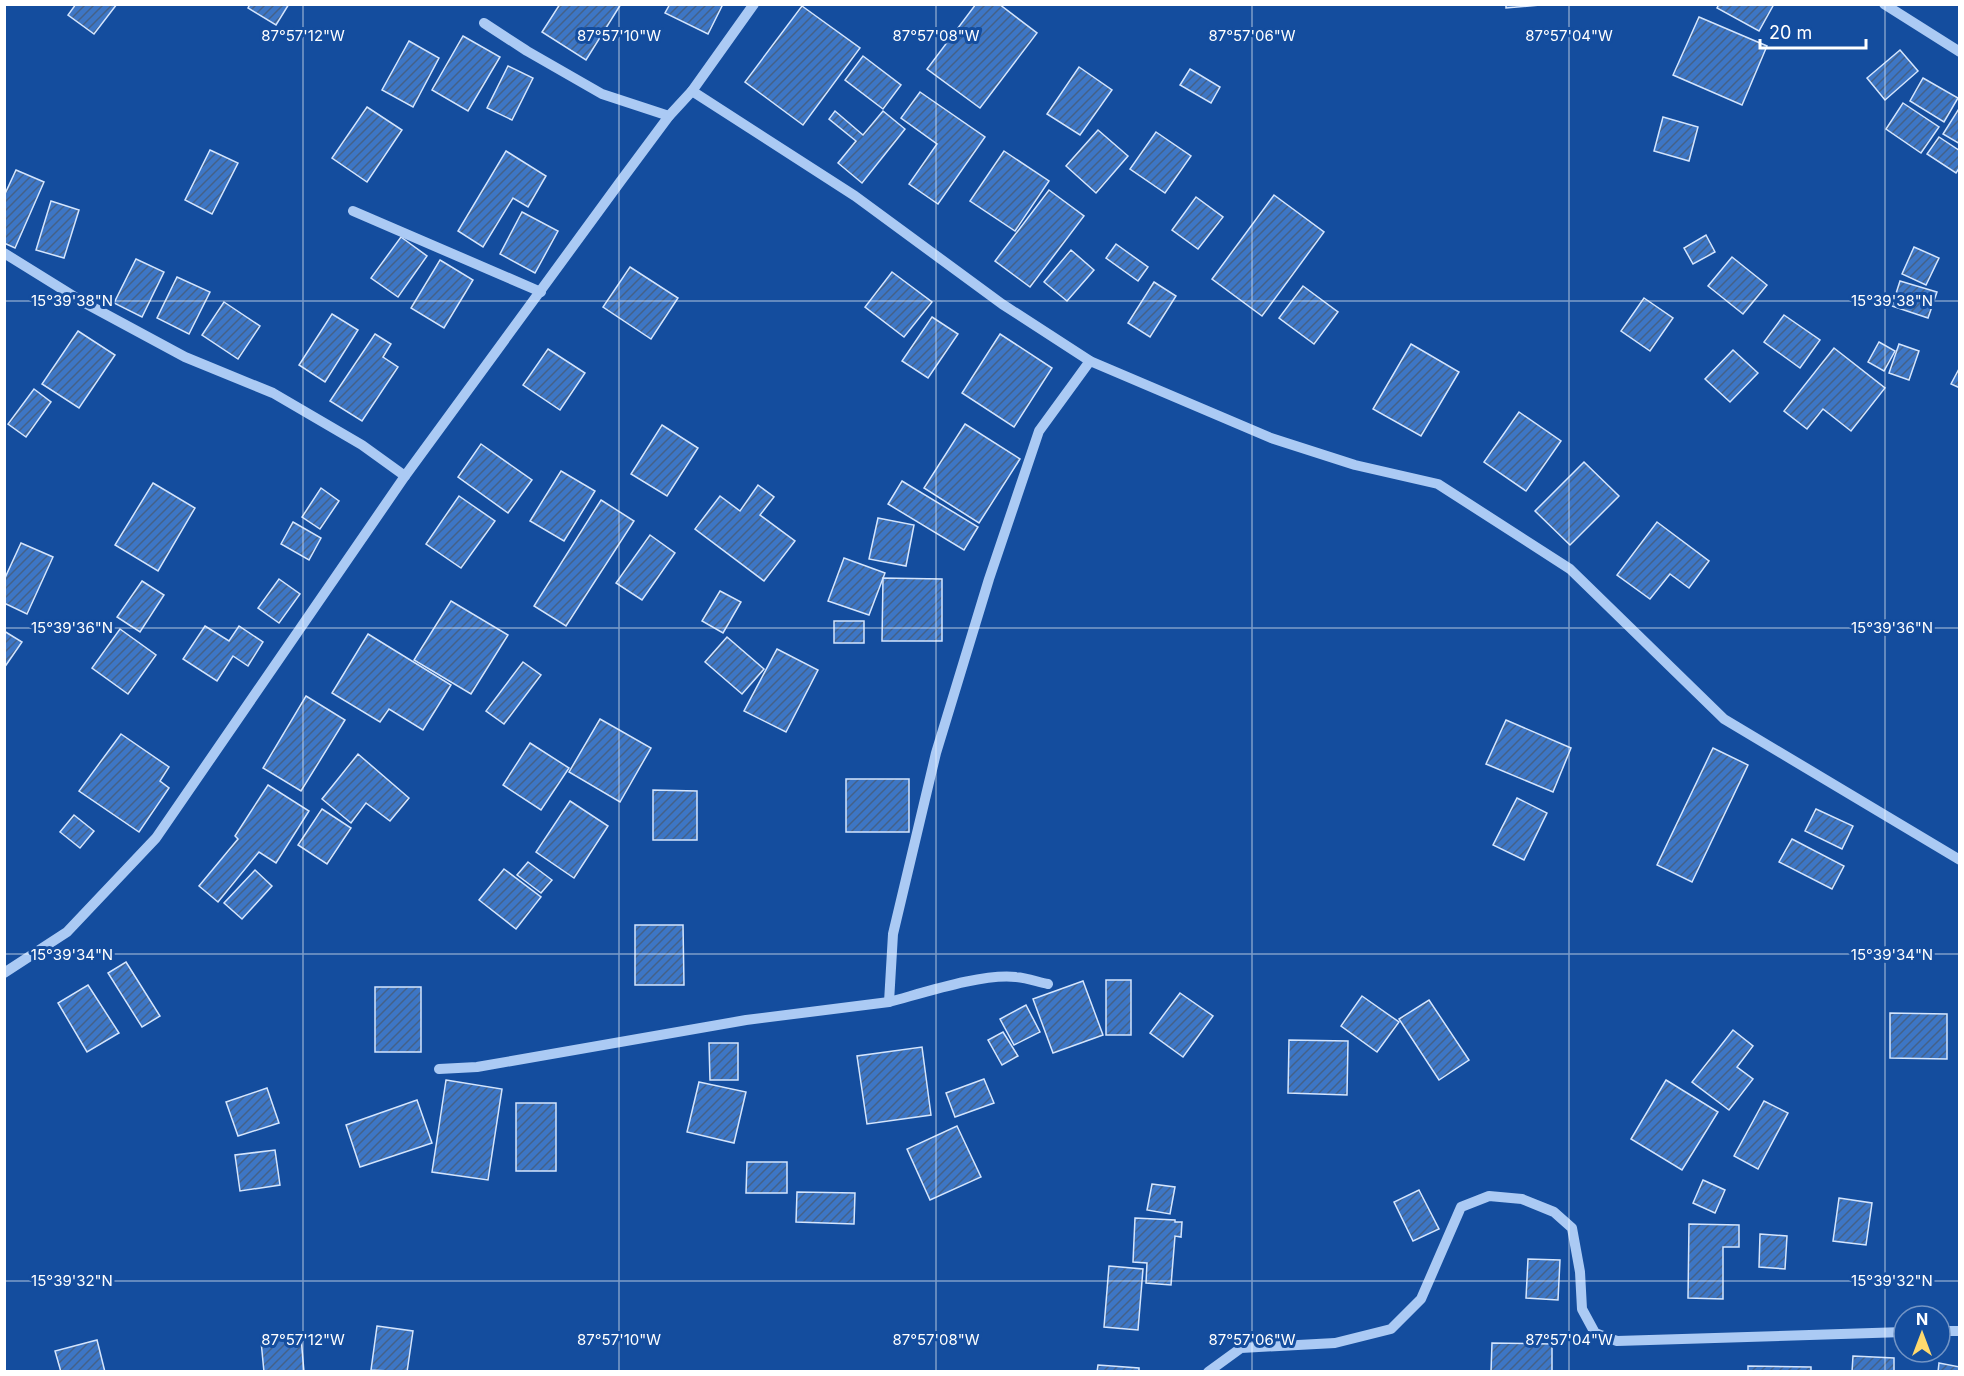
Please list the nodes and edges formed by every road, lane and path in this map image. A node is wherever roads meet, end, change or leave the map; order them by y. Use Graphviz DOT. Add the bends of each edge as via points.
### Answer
graph roads {
  1 [pos="754,4"];
  2 [pos="1884,4"];
  3 [pos="484,23"];
  4 [pos="1959,52"];
  5 [pos="692,91"];
  6 [pos="669,116"];
  7 [pos="353,211"];
  8 [pos="4,253"];
  9 [pos="541,292"];
  10 [pos="1090,361"];
  11 [pos="405,476"];
  12 [pos="1959,860"];
  13 [pos="4,973"];
  14 [pos="1048,984"];
  15 [pos="889,1002"];
  16 [pos="439,1069"];
  17 [pos="1892,1332"];
  18 [pos="1208,1371"];
  1 -- 5 [label="street"];
  2 -- 4 [label="street"];
  3 -- 6 [label="street" via="602,94"];
  5 -- 6 [label="street"];
  5 -- 10 [label="street" via="855,196 1002,304"];
  6 -- 9 [label="street"];
  7 -- 9 [label="street"];
  8 -- 11 [label="street" via="83,302 175,351 273,393 362,445"];
  9 -- 11 [label="street"];
  10 -- 12 [label="street" via="1271,438 1355,465 1438,484 1570,569 1724,719"];
  10 -- 15 [label="street" via="1039,431 989,579 936,753 893,934"];
  11 -- 13 [label="street" via="156,838 67,932"];
  14 -- 15 [label="street" via="1015,977 990,979"];
  15 -- 16 [label="street" via="746,1020 477,1067"];
  17 -- 18 [label="street" via="1617,1341 1595,1333 1582,1309 1572,1228 1544,1207 1522,1199 1489,1196 1461,1207 1422,1299 1391,1329 1335,1343 1241,1348"];
}
